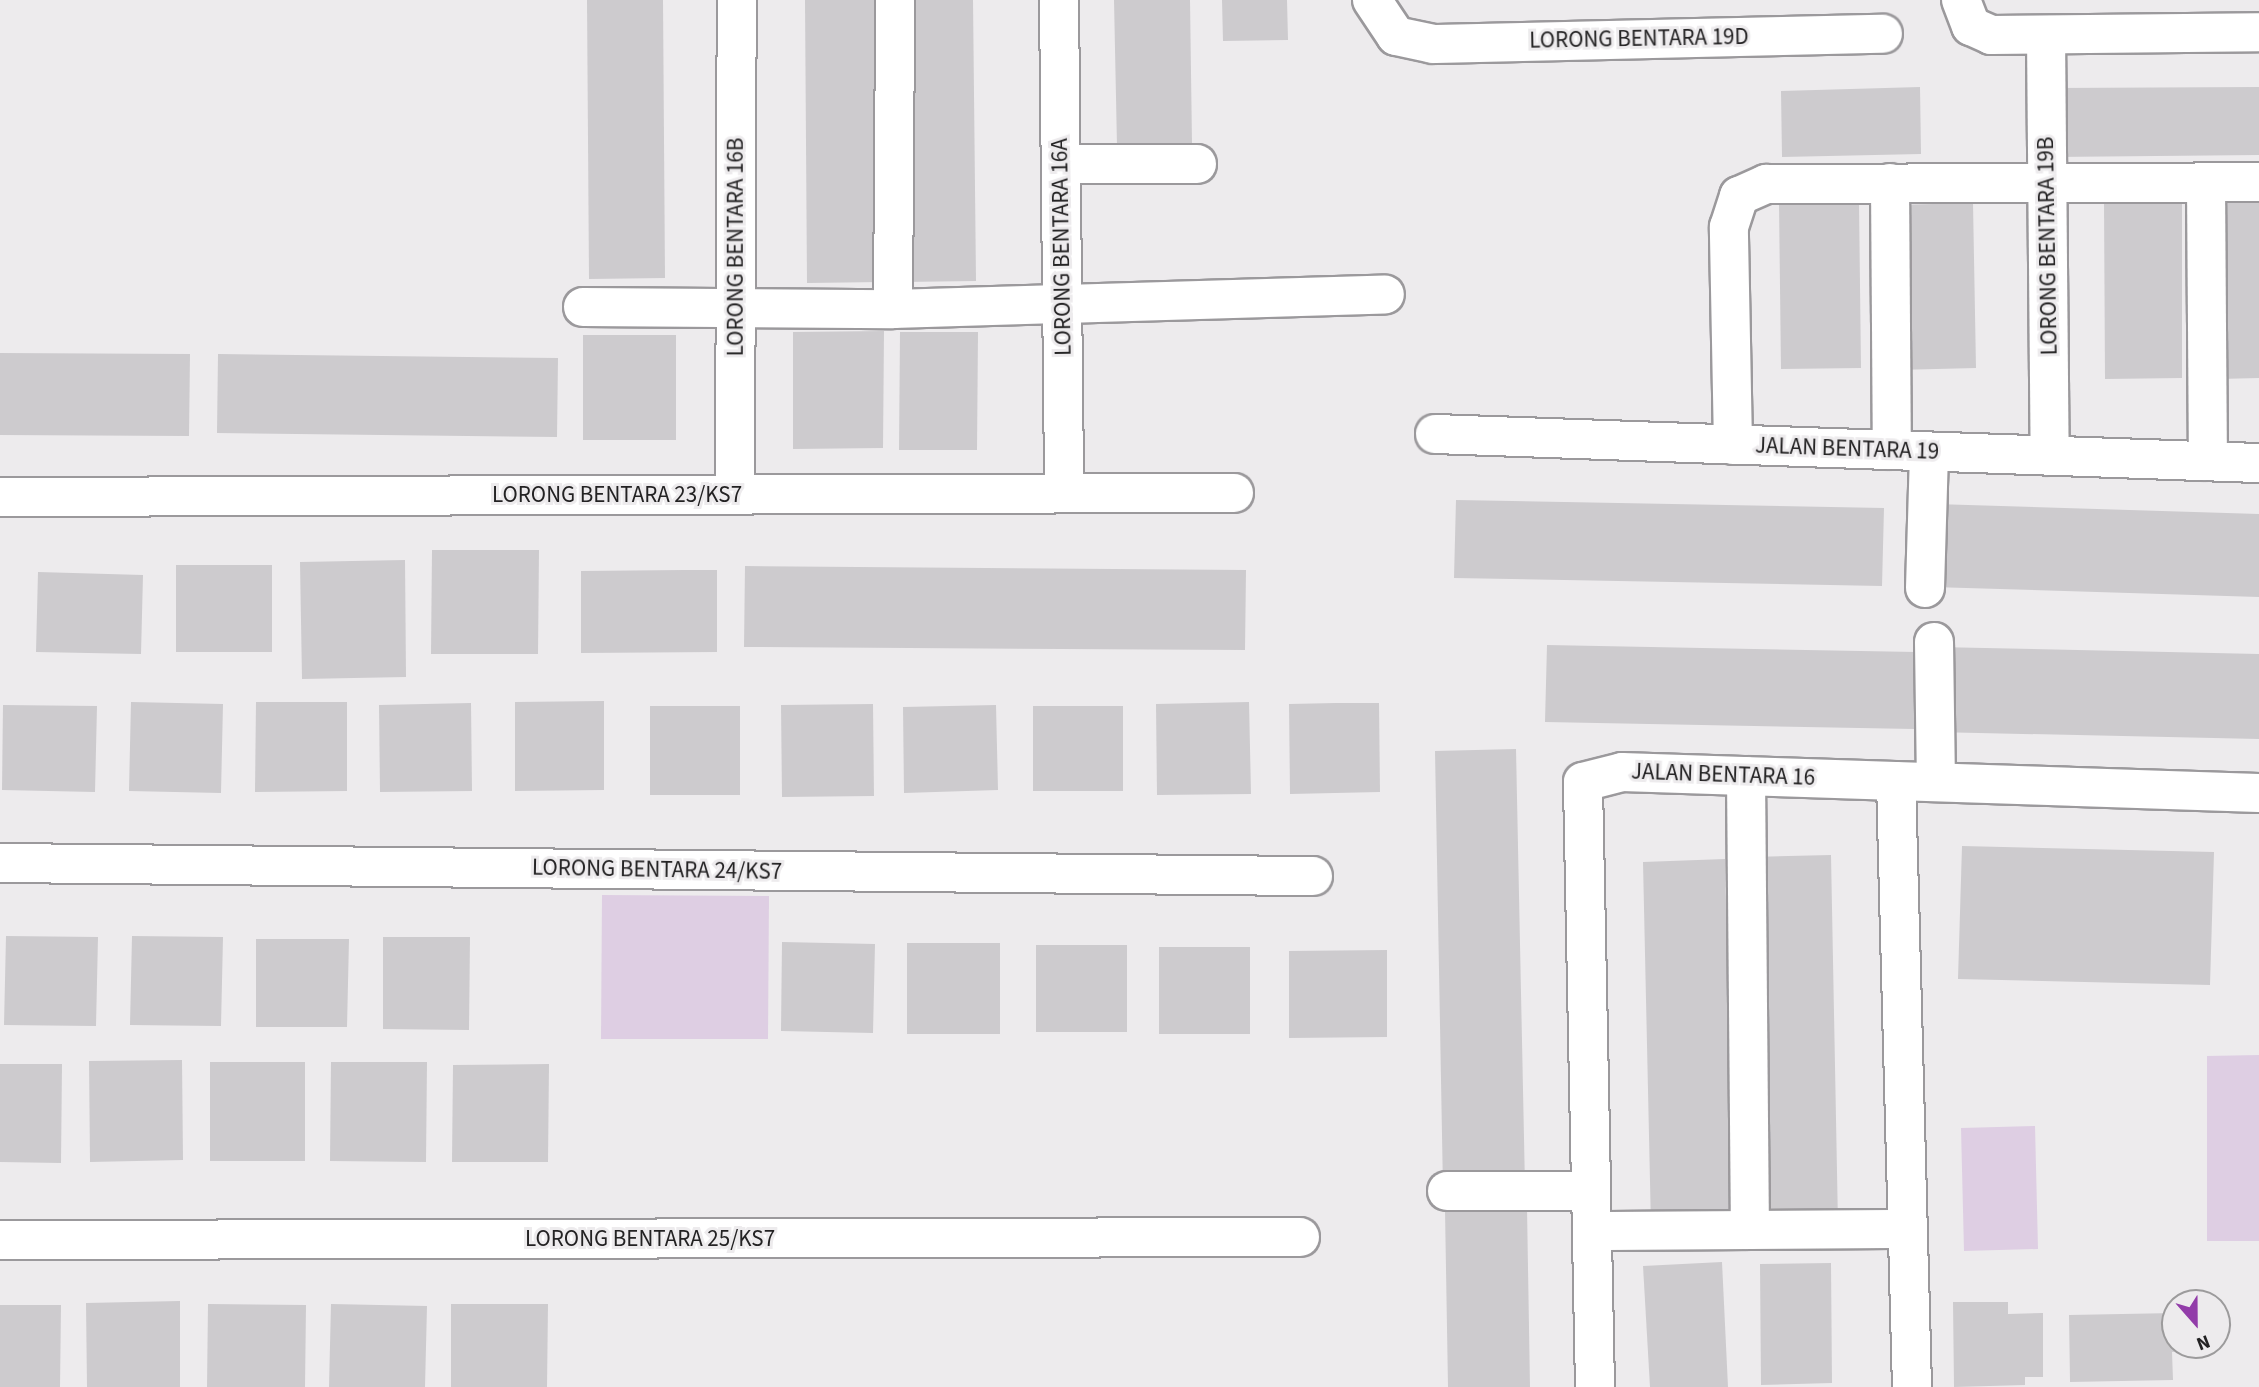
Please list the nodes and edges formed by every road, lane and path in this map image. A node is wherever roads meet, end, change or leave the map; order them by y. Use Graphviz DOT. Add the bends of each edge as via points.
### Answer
graph roads {
  1 [pos="737,0"];
  2 [pos="894,0"];
  3 [pos="1059,0"];
  4 [pos="1372,0"];
  5 [pos="1961,3"];
  6 [pos="2259,32"];
  7 [pos="1883,34"];
  8 [pos="2046,35"];
  9 [pos="1061,164"];
  10 [pos="1197,164"];
  11 [pos="1890,183"];
  12 [pos="2047,183"];
  13 [pos="2206,183"];
  14 [pos="2259,183"];
  15 [pos="1385,294"];
  16 [pos="1062,303"];
  17 [pos="583,307"];
  18 [pos="736,309"];
  19 [pos="893,309"];
  20 [pos="1435,435"];
  21 [pos="1733,445"];
  22 [pos="1911,451"];
  23 [pos="2050,456"];
  24 [pos="2208,461"];
  25 [pos="2259,463"];
  26 [pos="1064,493"];
  27 [pos="1234,493"];
  28 [pos="735,495"];
  29 [pos="0,497"];
  30 [pos="1925,588"];
  31 [pos="1934,642"];
  32 [pos="1746,776"];
  33 [pos="1896,781"];
  34 [pos="1936,782"];
  35 [pos="2259,793"];
  36 [pos="0,863"];
  37 [pos="1313,877"];
  38 [pos="1447,1191"];
  39 [pos="1591,1191"];
  40 [pos="1908,1229"];
  41 [pos="1750,1230"];
  42 [pos="1592,1231"];
  43 [pos="1300,1237"];
  44 [pos="0,1240"];
  45 [pos="1595,1387"];
  46 [pos="1912,1387"];
  1 -- 18 [label="street, LORONG BENTARA 16B"];
  2 -- 19 [label="street"];
  3 -- 9 [label="street, LORONG BENTARA 16A"];
  4 -- 7 [label="street, LORONG BENTARA 19D" via="1396,36 1433,44"];
  5 -- 8 [label="street" via="1971,26 1991,35"];
  6 -- 8 [label="street"];
  8 -- 12 [label="street, LORONG BENTARA 19B"];
  9 -- 10 [label="street"];
  9 -- 16 [label="street, LORONG BENTARA 16A"];
  11 -- 12 [label="street"];
  11 -- 21 [label="street" via="1766,184 1739,196 1729,227"];
  11 -- 22 [label="street"];
  12 -- 13 [label="street"];
  12 -- 23 [label="street, LORONG BENTARA 19B"];
  13 -- 14 [label="street"];
  13 -- 24 [label="street"];
  15 -- 16 [label="street"];
  16 -- 19 [label="street"];
  16 -- 26 [label="street, LORONG BENTARA 16A"];
  17 -- 18 [label="street"];
  18 -- 19 [label="street"];
  18 -- 28 [label="street, LORONG BENTARA 16B"];
  20 -- 21 [label="street, JALAN BENTARA 19"];
  21 -- 22 [label="street, JALAN BENTARA 19"];
  22 -- 23 [label="street, JALAN BENTARA 19"];
  22 -- 30 [label="street"];
  23 -- 24 [label="street, JALAN BENTARA 19"];
  24 -- 25 [label="street, JALAN BENTARA 19"];
  26 -- 27 [label="street, LORONG BENTARA 23/KS7"];
  26 -- 28 [label="street, LORONG BENTARA 23/KS7"];
  28 -- 29 [label="street, LORONG BENTARA 23/KS7"];
  31 -- 34 [label="street"];
  32 -- 33 [label="street, JALAN BENTARA 16"];
  32 -- 39 [label="street, JALAN BENTARA 16" via="1622,772 1583,782"];
  32 -- 41 [label="street"];
  33 -- 34 [label="street, JALAN BENTARA 16"];
  33 -- 40 [label="street"];
  34 -- 35 [label="street, JALAN BENTARA 16"];
  36 -- 37 [label="street, LORONG BENTARA 24/KS7"];
  38 -- 39 [label="street"];
  39 -- 42 [label="street, JALAN BENTARA 16"];
  40 -- 41 [label="street"];
  40 -- 46 [label="street"];
  41 -- 42 [label="street"];
  42 -- 45 [label="street, JALAN BENTARA 16"];
  43 -- 44 [label="street, LORONG BENTARA 25/KS7"];
}
